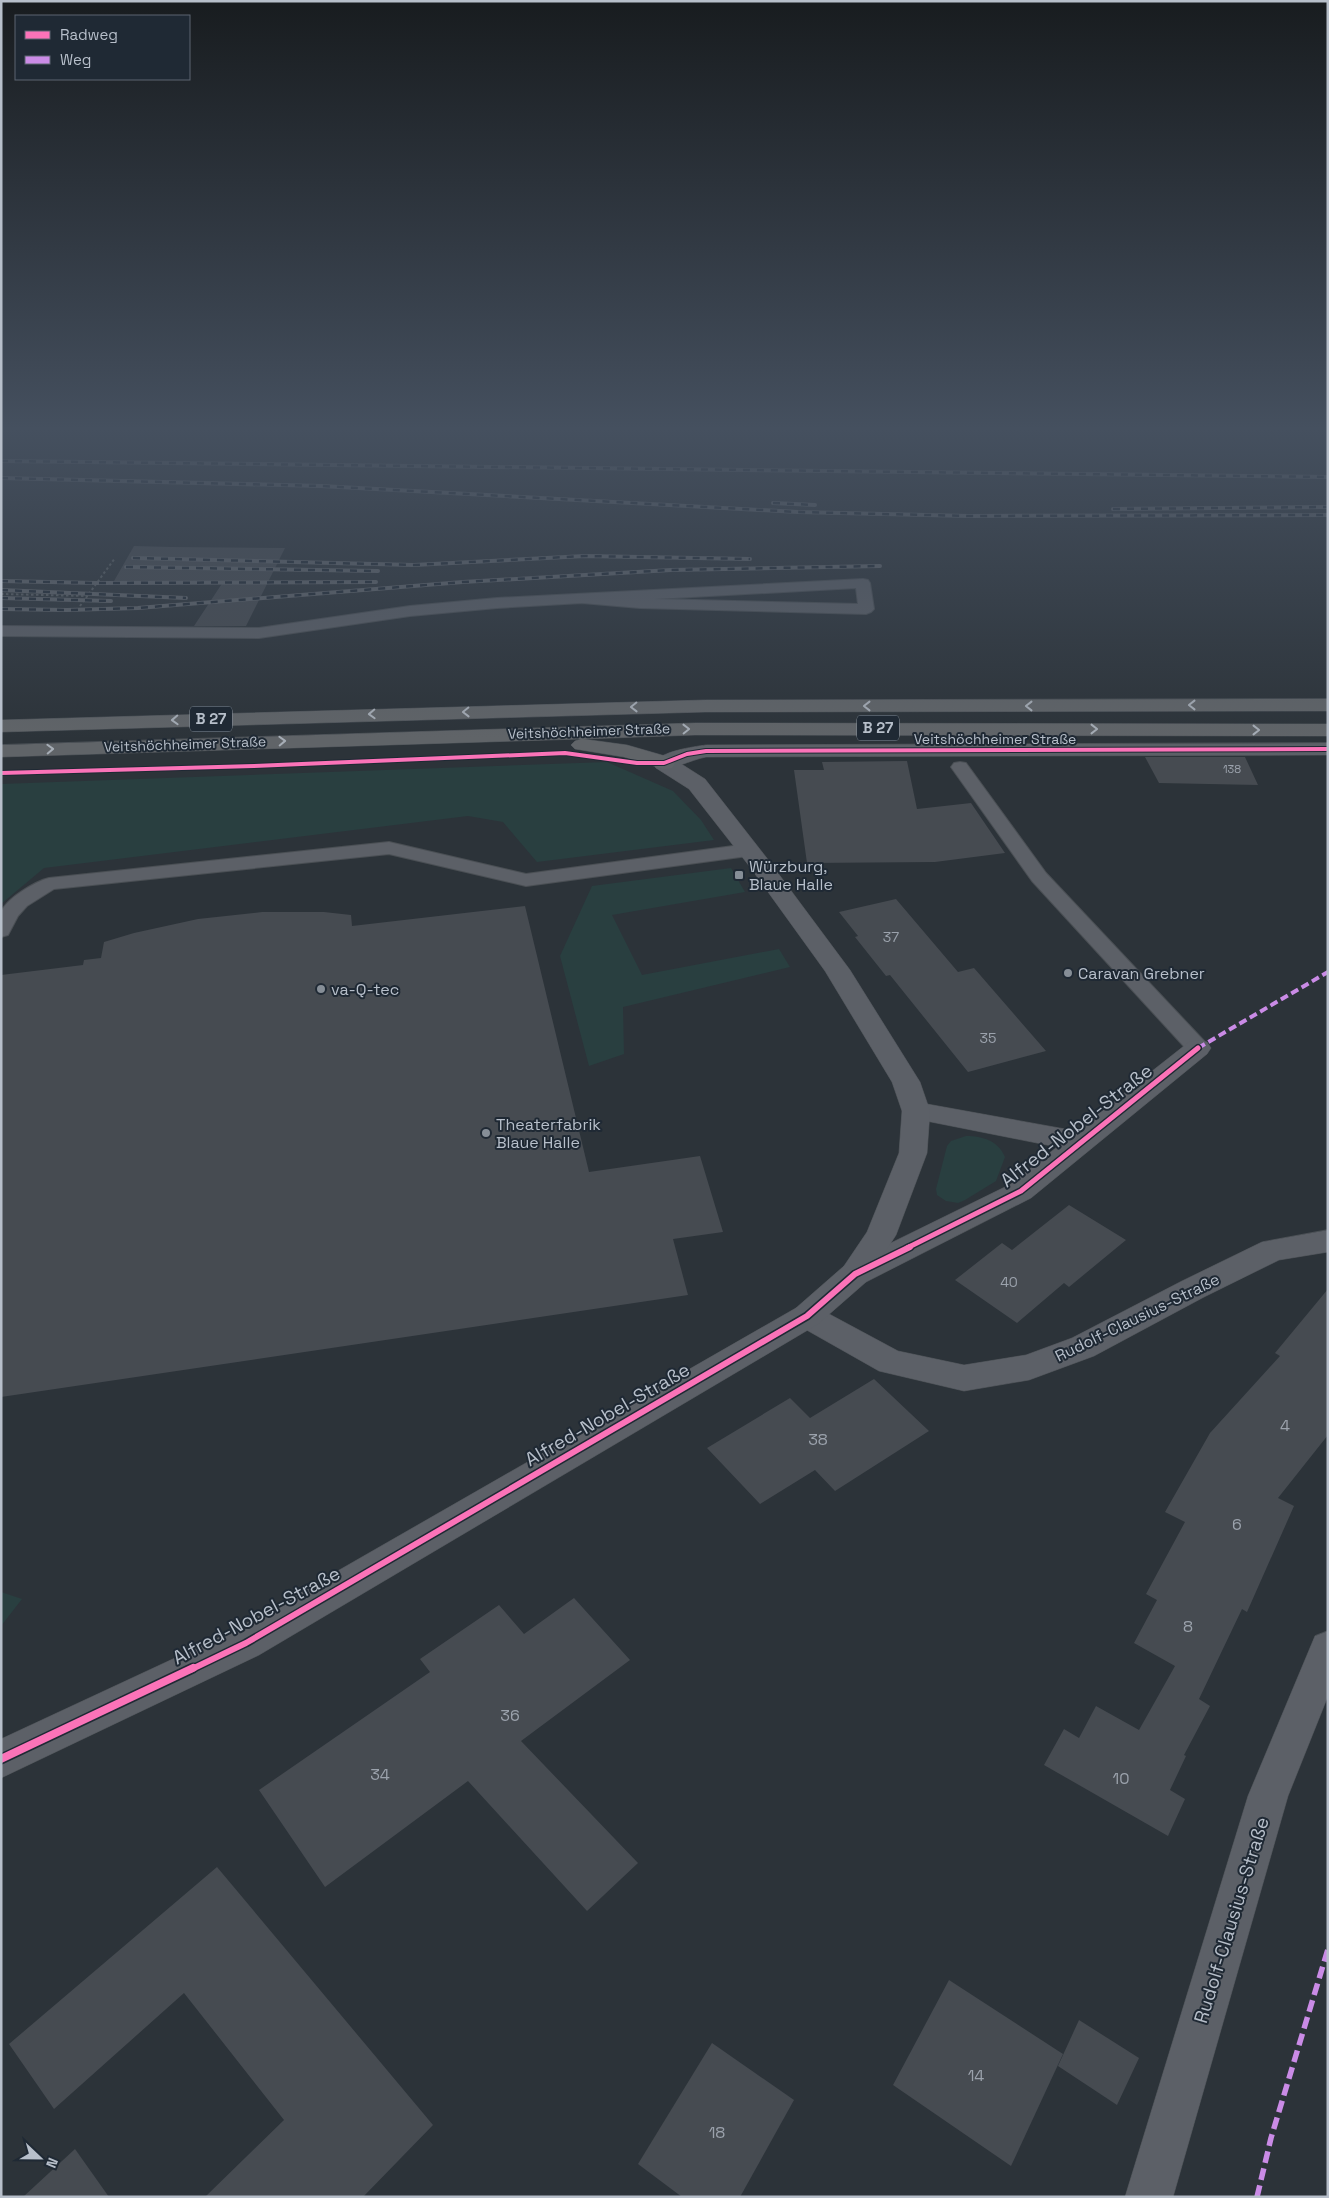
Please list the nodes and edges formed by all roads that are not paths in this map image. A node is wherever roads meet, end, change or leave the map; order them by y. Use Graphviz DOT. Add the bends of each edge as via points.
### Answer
graph roads {
  1 [pos="584,599"];
  2 [pos="1,631"];
  3 [pos="1328,705"];
  4 [pos="1,726"];
  5 [pos="1328,730"];
  6 [pos="428,736"];
  7 [pos="1328,749"];
  8 [pos="1,750"];
  9 [pos="664,762"];
  10 [pos="960,767"];
  11 [pos="748,850"];
  12 [pos="1,931"];
  13 [pos="1198,1048"];
  14 [pos="916,1111"];
  15 [pos="1082,1142"];
  16 [pos="1328,1241"];
  17 [pos="855,1274"];
  18 [pos="807,1316"];
  19 [pos="1328,1648"];
  20 [pos="1,1759"];
  21 [pos="1149,2197"];
  1 -- 1 [label="lane" via="863,584 866,609 640,603"];
  1 -- 2 [label="lane" via="410,611 259,634"];
  3 -- 4 [label="highway, Veitshöchheimer Straße / B 27, one-way" via="704,706"];
  6 -- 5 [label="highway, Veitshöchheimer Straße / B 27, one-way" via="695,728"];
  8 -- 6 [label="highway, Veitshöchheimer Straße / B 27, one-way"];
  6 -- 9 [label="highway" via="454,746 556,743 596,746"];
  7 -- 9 [label="street, Veitshöchheimer Straße" via="706,751"];
  9 -- 11 [label="street, Alfred-Nobel-Straße" via="697,784"];
  10 -- 13 [label="lane" via="1039,876"];
  11 -- 12 [label="lane" via="526,880 390,848 49,884 28,895 7,915"];
  11 -- 14 [label="street, Alfred-Nobel-Straße" via="837,970 906,1082"];
  13 -- 15 [label="street, Alfred-Nobel-Straße"];
  14 -- 15 [label="street, Alfred-Nobel-Straße"];
  14 -- 17 [label="street, Alfred-Nobel-Straße" via="913,1153 881,1235"];
  15 -- 17 [label="street, Alfred-Nobel-Straße" via="1021,1191"];
  16 -- 18 [label="street, Rudolf-Clausius-Straße" via="1273,1250 1083,1347 1038,1364 964,1378 890,1362"];
  17 -- 18 [label="street, Alfred-Nobel-Straße"];
  18 -- 20 [label="street, Alfred-Nobel-Straße" via="246,1643"];
  19 -- 21 [label="street, Rudolf-Clausius-Straße" via="1268,1796"];
}
